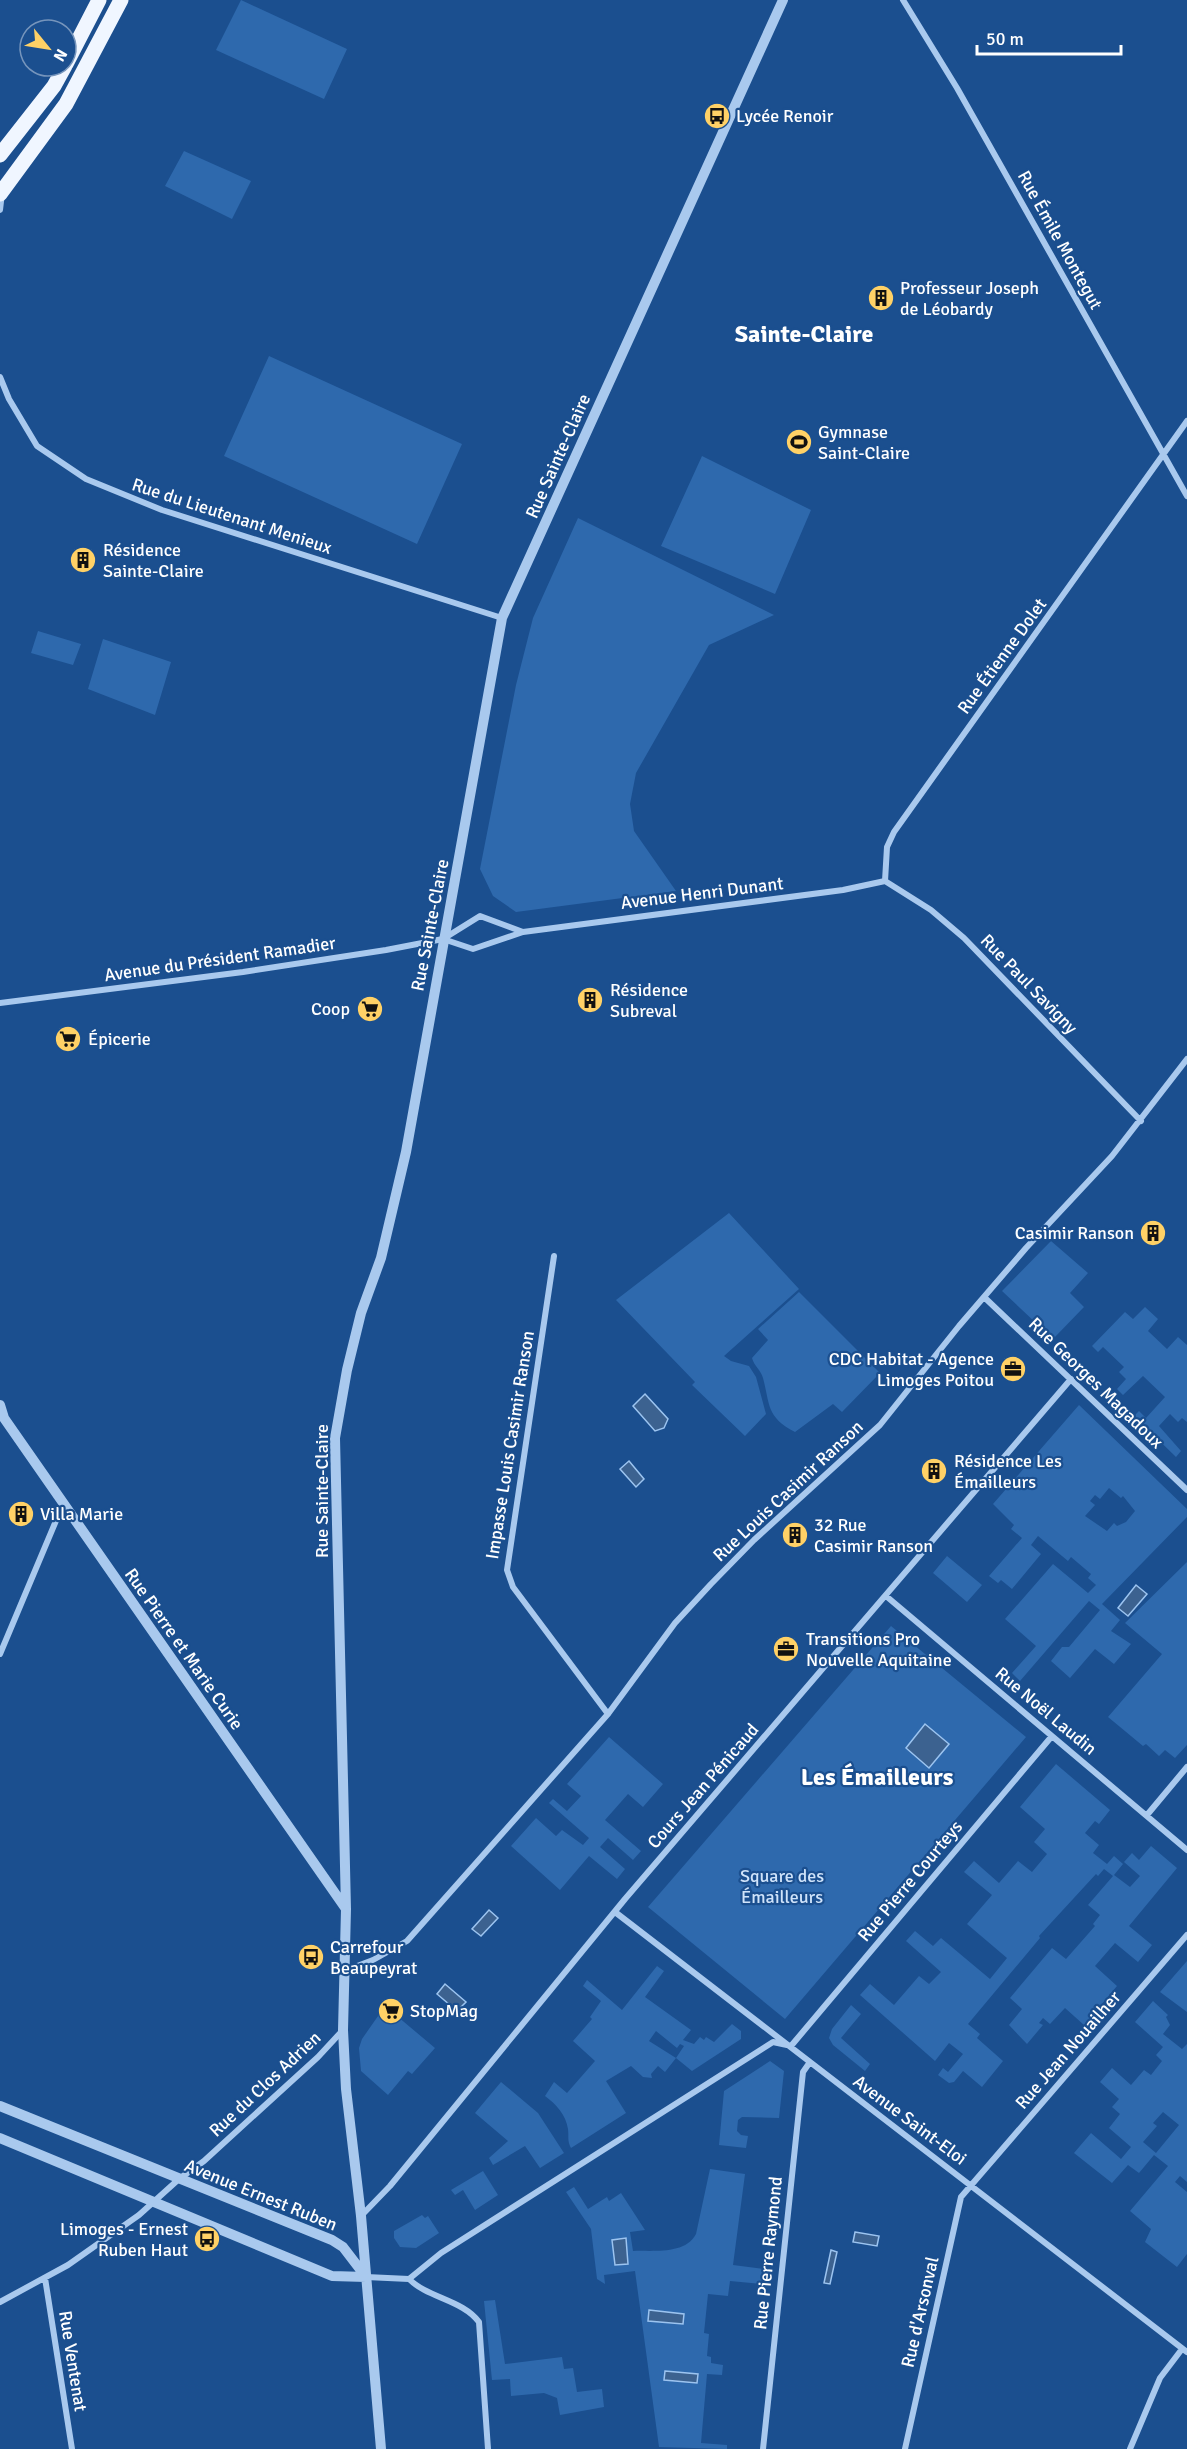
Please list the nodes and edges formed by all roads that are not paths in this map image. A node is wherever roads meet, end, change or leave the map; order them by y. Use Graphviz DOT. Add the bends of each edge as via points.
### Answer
graph roads {
  1 [pos="99,0"];
  2 [pos="121,0"];
  3 [pos="783,0"];
  4 [pos="903,0"];
  5 [pos="78,41"];
  6 [pos="59,78"];
  7 [pos="0,155"];
  8 [pos="1,193"];
  9 [pos="0,210"];
  10 [pos="0,377"];
  11 [pos="1187,421"];
  12 [pos="1163,456"];
  13 [pos="1187,496"];
  14 [pos="502,618"];
  15 [pos="885,881"];
  16 [pos="523,932"];
  17 [pos="443,939"];
  18 [pos="0,1003"];
  19 [pos="1187,1059"];
  20 [pos="1141,1121"];
  21 [pos="554,1256"];
  22 [pos="984,1297"];
  23 [pos="1071,1379"];
  24 [pos="0,1405"];
  25 [pos="1187,1490"];
  26 [pos="67,1510"];
  27 [pos="886,1596"];
  28 [pos="0,1654"];
  29 [pos="608,1714"];
  30 [pos="1052,1736"];
  31 [pos="1187,1767"];
  32 [pos="1147,1815"];
  33 [pos="1187,1850"];
  34 [pos="346,1909"];
  35 [pos="615,1912"];
  36 [pos="1187,1935"];
  37 [pos="344,1971"];
  38 [pos="344,2030"];
  39 [pos="791,2046"];
  40 [pos="810,2062"];
  41 [pos="0,2106"];
  42 [pos="0,2138"];
  43 [pos="179,2179"];
  44 [pos="971,2185"];
  45 [pos="153,2202"];
  46 [pos="361,2216"];
  47 [pos="366,2277"];
  48 [pos="45,2278"];
  49 [pos="409,2278"];
  50 [pos="0,2302"];
  51 [pos="1185,2350"];
  52 [pos="72,2449"];
  53 [pos="381,2449"];
  54 [pos="488,2449"];
  55 [pos="763,2449"];
  56 [pos="905,2449"];
  57 [pos="1130,2449"];
  1 -- 5 [label="main road"];
  2 -- 8 [label="main road" via="66,104"];
  3 -- 14 [label="street, Rue Sainte-Claire"];
  4 -- 12 [label="street, Rue Émile Montegut" via="957,88"];
  6 -- 7 [label="main road"];
  8 -- 9 [label="street"];
  10 -- 14 [label="street, Rue du Lieutenant Menieux" via="37,446 86,479 129,499"];
  11 -- 12 [label="street, Rue Étienne Dolet"];
  12 -- 13 [label="street, Rue Émile Montegut"];
  12 -- 15 [label="street, Rue Étienne Dolet" via="894,832 887,847"];
  14 -- 17 [label="street, Rue Sainte-Claire"];
  15 -- 16 [label="street, Avenue Henri Dunant" via="843,891"];
  15 -- 20 [label="street, Rue Paul Savigny" via="931,910 964,938"];
  16 -- 17 [label="street, Avenue Henri Dunant" via="474,949"];
  16 -- 17 [label="street, Avenue Henri Dunant" via="480,916"];
  17 -- 18 [label="street, Avenue du Président Ramadier" via="243,972"];
  17 -- 34 [label="street, Rue Sainte-Claire" via="406,1152 381,1258 361,1313 335,1438"];
  19 -- 20 [label="street, Rue Louis Casimir Ranson"];
  20 -- 22 [label="street, Rue Louis Casimir Ranson"];
  21 -- 29 [label="street, Impasse Louis Casimir Ranson" via="507,1570 513,1587"];
  22 -- 23 [label="street, Rue Georges Magadoux"];
  22 -- 29 [label="street, Rue Louis Casimir Ranson" via="880,1425 754,1540 675,1623"];
  23 -- 25 [label="street, Rue Georges Magadoux"];
  23 -- 27 [label="street, Cours Jean Pénicaud"];
  24 -- 26 [label="street, Rue Pierre et Marie Curie" via="3,1418"];
  26 -- 28 [label="street" via="58,1516"];
  26 -- 34 [label="street, Rue Pierre et Marie Curie"];
  27 -- 30 [label="street, Rue Noël Laudin"];
  27 -- 35 [label="street, Cours Jean Pénicaud"];
  29 -- 37 [label="street, Rue Louis Casimir Ranson" via="407,1941"];
  30 -- 32 [label="street, Rue Noël Laudin"];
  30 -- 39 [label="street, Rue Pierre Courteys"];
  31 -- 32 [label="street"];
  32 -- 33 [label="street, Rue Noël Laudin"];
  34 -- 37 [label="street"];
  35 -- 39 [label="street, Avenue Saint-Eloi"];
  35 -- 46 [label="street, Cours Jean Pénicaud" via="390,2186"];
  36 -- 44 [label="street, Rue Jean Nouailher"];
  37 -- 38 [label="street"];
  38 -- 43 [label="street, Rue du Clos Adrien" via="266,2105"];
  38 -- 46 [label="street" via="346,2089"];
  39 -- 40 [label="street, Avenue Saint-Eloi"];
  39 -- 49 [label="street" via="772,2042 441,2253"];
  40 -- 44 [label="street, Avenue Saint-Eloi"];
  40 -- 55 [label="street, Rue Pierre Raymond" via="803,2072"];
  41 -- 43 [label="street, Avenue Ernest Ruben"];
  42 -- 45 [label="street"];
  43 -- 45 [label="street, Rue du Clos Adrien"];
  43 -- 47 [label="street, Avenue Ernest Ruben" via="332,2240 343,2247"];
  44 -- 51 [label="street, Avenue Saint-Eloi"];
  44 -- 56 [label="street, Rue d'Arsonval" via="961,2197"];
  45 -- 47 [label="street" via="332,2276"];
  45 -- 48 [label="street, Rue du Clos Adrien" via="94,2249"];
  46 -- 47 [label="street"];
  47 -- 49 [label="street"];
  47 -- 53 [label="street"];
  48 -- 50 [label="street, Rue du Clos Adrien"];
  48 -- 52 [label="street, Rue Ventenat"];
  49 -- 54 [label="street" via="418,2287 473,2314 478,2322"];
  51 -- 57 [label="street" via="1160,2378"];
}
